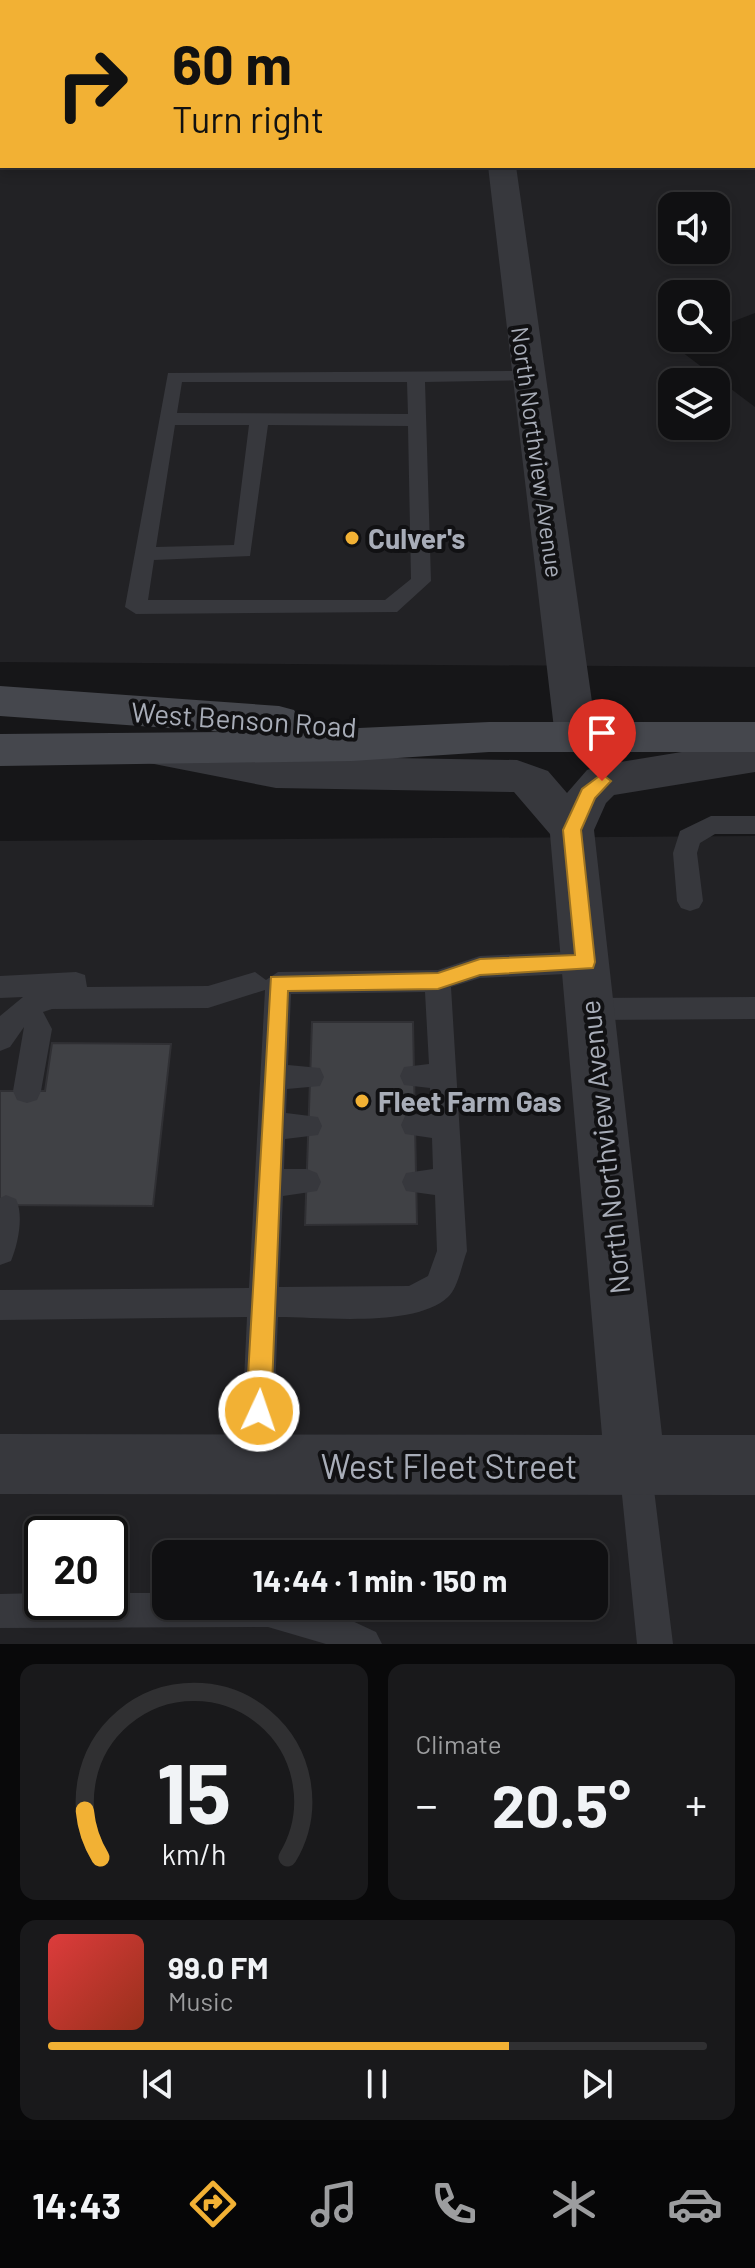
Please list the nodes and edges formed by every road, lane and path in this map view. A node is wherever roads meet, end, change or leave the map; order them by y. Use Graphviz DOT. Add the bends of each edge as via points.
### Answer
graph roads {
  1 [pos="502,168"];
  2 [pos="528,376"];
  3 [pos="416,377"];
  4 [pos="167,419"];
  5 [pos="259,420"];
  6 [pos="418,420"];
  7 [pos="144,554"];
  8 [pos="0,701"];
  9 [pos="489,737"];
  10 [pos="576,737"];
  11 [pos="755,737"];
  12 [pos="144,749"];
  13 [pos="0,750"];
  14 [pos="755,756"];
  15 [pos="755,825"];
  16 [pos="572,830"];
  17 [pos="690,901"];
  18 [pos="438,981"];
  19 [pos="267,983"];
  20 [pos="588,986"];
  21 [pos="0,987"];
  22 [pos="26,1007"];
  23 [pos="755,1008"];
  24 [pos="0,1039"];
  25 [pos="274,1077"];
  26 [pos="310,1077"];
  27 [pos="27,1091"];
  28 [pos="415,1125"];
  29 [pos="445,1125"];
  30 [pos="271,1126"];
  31 [pos="308,1126"];
  32 [pos="307,1182"];
  33 [pos="416,1182"];
  34 [pos="448,1182"];
  35 [pos="269,1183"];
  36 [pos="6,1209"];
  37 [pos="0,1251"];
  38 [pos="264,1302"];
  39 [pos="0,1305"];
  40 [pos="0,1464"];
  41 [pos="256,1465"];
  42 [pos="635,1465"];
  43 [pos="755,1465"];
  44 [pos="0,1611"];
  45 [pos="364,1644"];
  46 [pos="655,1644"];
  1 -- 2 [label="street, North Northview Avenue"];
  2 -- 3 [label="lane"];
  2 -- 10 [label="street, North Northview Avenue"];
  3 -- 4 [label="lane" via="174,377"];
  3 -- 6 [label="lane"];
  4 -- 5 [label="lane"];
  4 -- 7 [label="lane"];
  5 -- 6 [label="lane"];
  5 -- 7 [label="lane" via="243,551"];
  6 -- 7 [label="lane" via="421,581 390,607 136,607"];
  8 -- 9 [label="main road, West Benson Road"];
  9 -- 10 [label="main road, West Benson Road"];
  9 -- 12 [label="main road, West Benson Road" via="352,746"];
  10 -- 11 [label="main road, West Benson Road"];
  12 -- 13 [label="main road, West Benson Road"];
  12 -- 16 [label="street" via="276,772 517,776 533,782"];
  14 -- 16 [label="street" via="602,781 584,801"];
  15 -- 17 [label="lane" via="711,825 689,838 685,853"];
  16 -- 20 [label="street, North Northview Avenue"];
  18 -- 19 [label="lane"];
  18 -- 20 [label="lane" via="480,967"];
  18 -- 29 [label="lane" via="429,1076"];
  19 -- 21 [label="lane"];
  19 -- 22 [label="lane" via="208,997 52,998"];
  19 -- 25 [label="lane"];
  20 -- 23 [label="lane"];
  20 -- 42 [label="street, North Northview Avenue"];
  22 -- 24 [label="lane"];
  22 -- 27 [label="lane" via="39,1029"];
  25 -- 26 [label="lane"];
  25 -- 30 [label="lane"];
  28 -- 29 [label="lane"];
  29 -- 34 [label="lane"];
  30 -- 31 [label="lane"];
  30 -- 35 [label="lane"];
  32 -- 35 [label="lane"];
  33 -- 34 [label="lane"];
  34 -- 38 [label="lane" via="452,1251 439,1286 412,1301"];
  35 -- 38 [label="lane"];
  36 -- 37 [label="lane"];
  38 -- 39 [label="lane"];
  38 -- 41 [label="lane"];
  40 -- 41 [label="street, West Fleet Street"];
  41 -- 42 [label="street, West Fleet Street"];
  42 -- 43 [label="street, West Fleet Street"];
  42 -- 46 [label="lane"];
  44 -- 45 [label="lane" via="268,1610 322,1624"];
}
